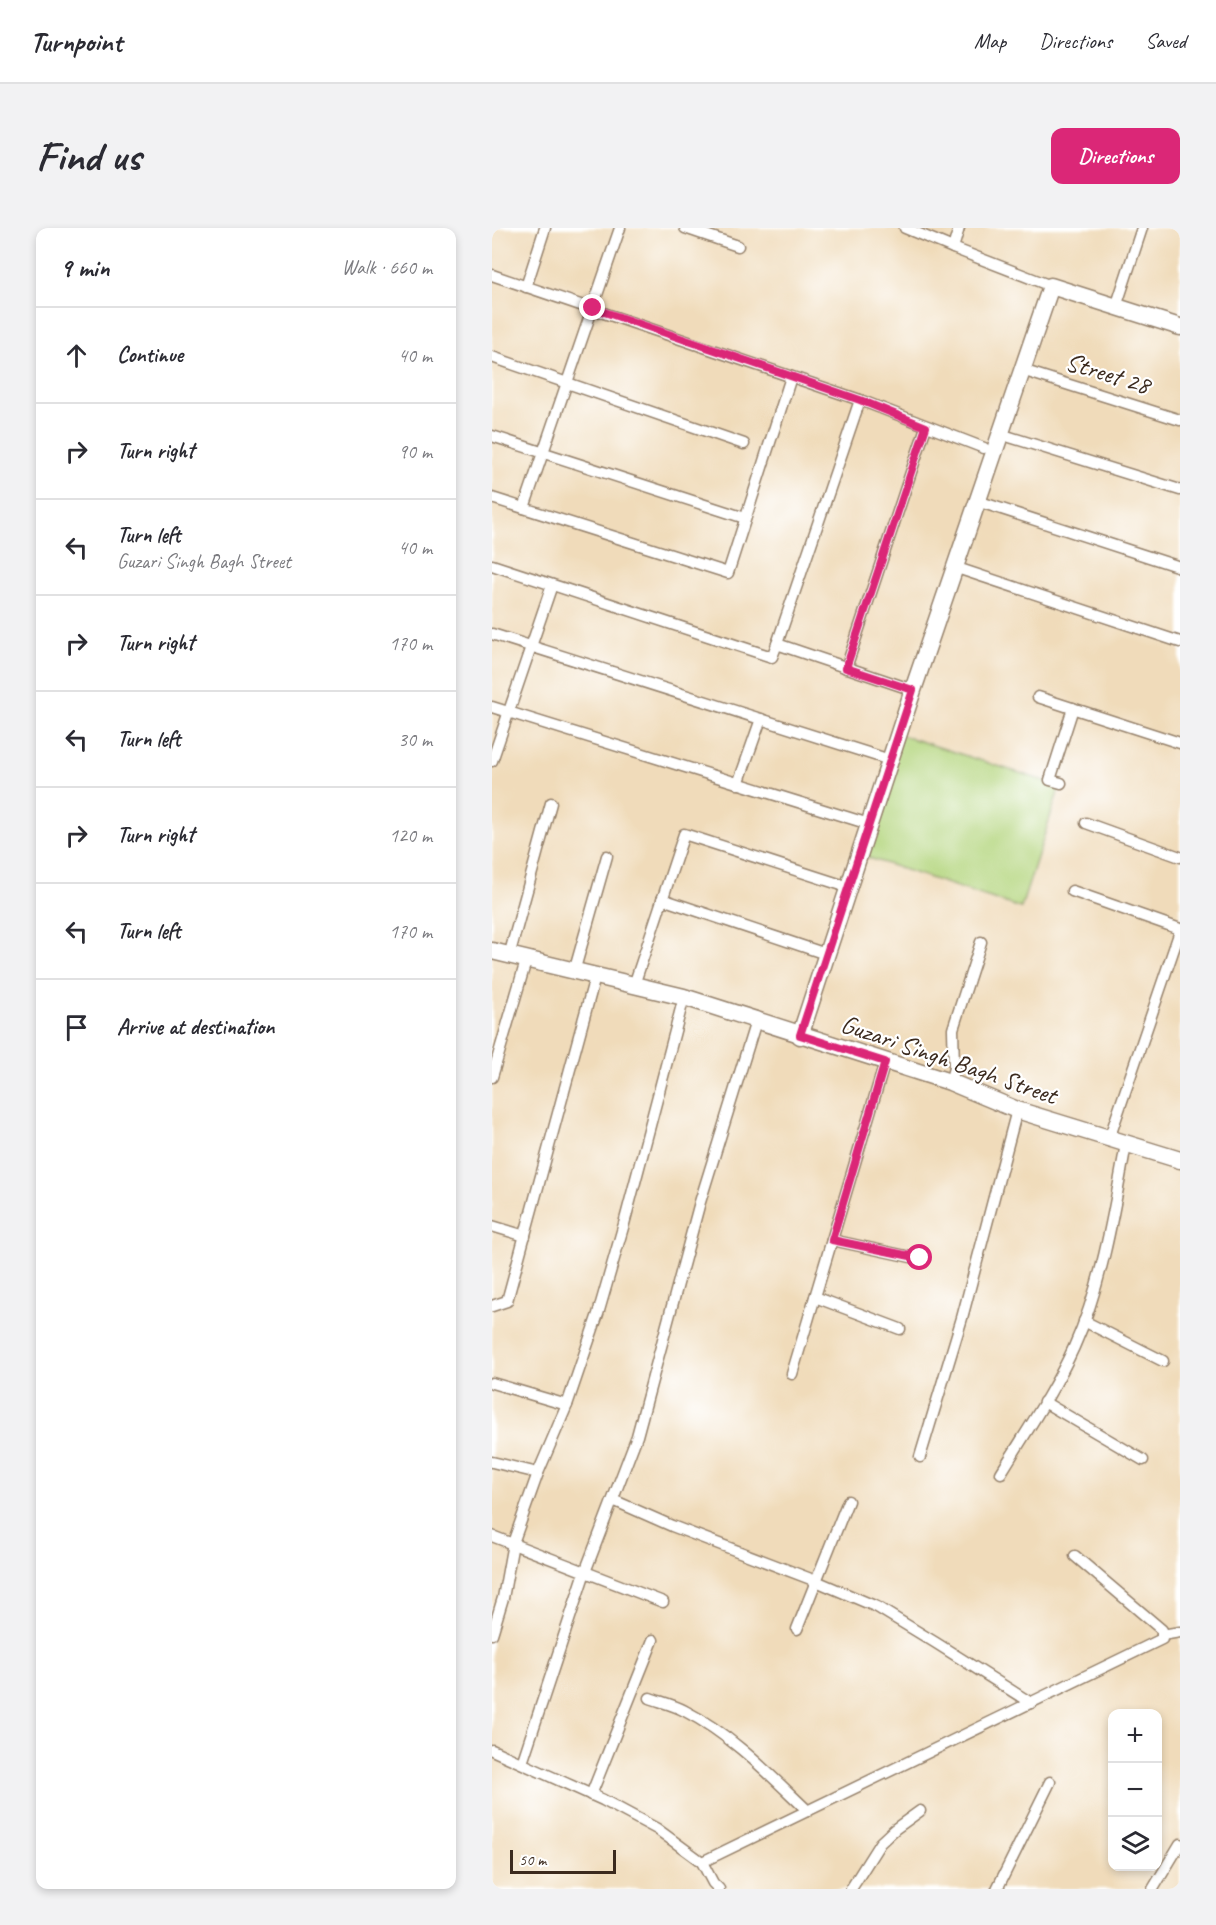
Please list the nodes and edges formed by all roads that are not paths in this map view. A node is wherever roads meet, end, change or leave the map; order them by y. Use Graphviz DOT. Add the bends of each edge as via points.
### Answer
graph roads {
  1 [pos="545,228"];
  2 [pos="620,228"];
  3 [pos="685,228"];
  4 [pos="905,228"];
  5 [pos="959,228"];
  6 [pos="1142,228"];
  7 [pos="738,246"];
  8 [pos="953,248"];
  9 [pos="493,278"];
  10 [pos="1051,286"];
  11 [pos="526,287"];
  12 [pos="1116,307"];
  13 [pos="593,308"];
  14 [pos="1180,327"];
  15 [pos="492,357"];
  16 [pos="1022,370"];
  17 [pos="791,377"];
  18 [pos="567,383"];
  19 [pos="860,400"];
  20 [pos="1180,420"];
  21 [pos="926,427"];
  22 [pos="1000,434"];
  23 [pos="492,436"];
  24 [pos="744,444"];
  25 [pos="984,448"];
  26 [pos="543,453"];
  27 [pos="1180,490"];
  28 [pos="492,498"];
  29 [pos="977,501"];
  30 [pos="524,508"];
  31 [pos="745,518"];
  32 [pos="492,566"];
  33 [pos="954,567"];
  34 [pos="1180,567"];
  35 [pos="552,585"];
  36 [pos="492,634"];
  37 [pos="1180,642"];
  38 [pos="777,644"];
  39 [pos="531,646"];
  40 [pos="846,668"];
  41 [pos="913,690"];
  42 [pos="1038,697"];
  43 [pos="492,707"];
  44 [pos="1073,708"];
  45 [pos="508,712"];
  46 [pos="761,719"];
  47 [pos="1180,743"];
  48 [pos="890,760"];
  49 [pos="492,761"];
  50 [pos="1061,783"];
  51 [pos="738,784"];
  52 [pos="551,803"];
  53 [pos="1086,823"];
  54 [pos="869,824"];
  55 [pos="607,856"];
  56 [pos="1180,857"];
  57 [pos="849,886"];
  58 [pos="1072,891"];
  59 [pos="662,899"];
  60 [pos="1180,930"];
  61 [pos="981,942"];
  62 [pos="492,951"];
  63 [pos="826,954"];
  64 [pos="509,956"];
  65 [pos="526,961"];
  66 [pos="574,972"];
  67 [pos="595,977"];
  68 [pos="633,986"];
  69 [pos="684,997"];
  70 [pos="756,1021"];
  71 [pos="800,1035"];
  72 [pos="885,1062"];
  73 [pos="492,1077"];
  74 [pos="950,1082"];
  75 [pos="1017,1110"];
  76 [pos="1109,1139"];
  77 [pos="1126,1144"];
  78 [pos="1180,1160"];
  79 [pos="492,1226"];
  80 [pos="525,1236"];
  81 [pos="832,1240"];
  82 [pos="920,1258"];
  83 [pos="815,1297"];
  84 [pos="492,1306"];
  85 [pos="1084,1321"];
  86 [pos="900,1329"];
  87 [pos="1163,1361"];
  88 [pos="792,1374"];
  89 [pos="492,1383"];
  90 [pos="1044,1402"];
  91 [pos="567,1405"];
  92 [pos="920,1457"];
  93 [pos="1143,1460"];
  94 [pos="492,1462"];
  95 [pos="538,1473"];
  96 [pos="1001,1473"];
  97 [pos="613,1500"];
  98 [pos="848,1501"];
  99 [pos="492,1536"];
  100 [pos="513,1543"];
  101 [pos="1075,1556"];
  102 [pos="585,1572"];
  103 [pos="816,1581"];
  104 [pos="497,1596"];
  105 [pos="663,1602"];
  106 [pos="797,1629"];
  107 [pos="1180,1632"];
  108 [pos="492,1634"];
  109 [pos="1162,1635"];
  110 [pos="653,1640"];
  111 [pos="650,1698"];
  112 [pos="1031,1704"];
  113 [pos="492,1750"];
  114 [pos="522,1763"];
  115 [pos="1050,1782"];
  116 [pos="591,1795"];
  117 [pos="808,1811"];
  118 [pos="920,1811"];
  119 [pos="1180,1844"];
  120 [pos="702,1862"];
  121 [pos="719,1889"];
  122 [pos="851,1889"];
  123 [pos="997,1889"];
  124 [pos="1153,1889"];
  1 -- 11 [label="street"];
  2 -- 13 [label="street"];
  3 -- 7 [label="street"];
  4 -- 8 [label="street"];
  5 -- 8 [label="street"];
  6 -- 12 [label="street"];
  8 -- 10 [label="street"];
  9 -- 11 [label="street"];
  10 -- 12 [label="street"];
  10 -- 16 [label="street"];
  11 -- 13 [label="street"];
  12 -- 14 [label="street"];
  13 -- 17 [label="street"];
  13 -- 18 [label="street"];
  15 -- 18 [label="street"];
  16 -- 20 [label="street, Street 28"];
  16 -- 22 [label="street"];
  17 -- 19 [label="street"];
  17 -- 31 [label="street"];
  18 -- 24 [label="street"];
  18 -- 26 [label="street"];
  19 -- 21 [label="street"];
  19 -- 38 [label="street"];
  21 -- 25 [label="street"];
  21 -- 40 [label="street"];
  22 -- 27 [label="street"];
  22 -- 29 [label="street"];
  23 -- 26 [label="street"];
  26 -- 30 [label="street"];
  26 -- 31 [label="street"];
  28 -- 30 [label="street"];
  29 -- 33 [label="street"];
  29 -- 34 [label="street"];
  30 -- 31 [label="street" via="725,573 730,571"];
  32 -- 35 [label="street"];
  33 -- 37 [label="street"];
  33 -- 41 [label="street"];
  35 -- 38 [label="street" via="772,657"];
  35 -- 39 [label="street"];
  36 -- 39 [label="street"];
  38 -- 40 [label="street"];
  39 -- 45 [label="street"];
  39 -- 46 [label="street"];
  40 -- 41 [label="street"];
  41 -- 48 [label="street"];
  42 -- 44 [label="street"];
  43 -- 45 [label="street"];
  44 -- 47 [label="street"];
  44 -- 50 [label="street" via="1050,780"];
  45 -- 49 [label="street"];
  45 -- 51 [label="street"];
  46 -- 48 [label="street"];
  46 -- 51 [label="street"];
  48 -- 54 [label="street"];
  51 -- 54 [label="street"];
  52 -- 64 [label="street"];
  53 -- 56 [label="street"];
  54 -- 57 [label="street"];
  55 -- 66 [label="street"];
  57 -- 59 [label="street" via="684,834"];
  57 -- 63 [label="street"];
  58 -- 60 [label="street"];
  59 -- 63 [label="street"];
  59 -- 68 [label="street"];
  60 -- 76 [label="street"];
  61 -- 74 [label="street" via="954,1029"];
  62 -- 64 [label="street, Guzari Singh Bagh Street"];
  63 -- 71 [label="street"];
  64 -- 65 [label="street, Guzari Singh Bagh Street"];
  65 -- 66 [label="street, Guzari Singh Bagh Street"];
  65 -- 73 [label="street"];
  66 -- 67 [label="street, Guzari Singh Bagh Street"];
  67 -- 68 [label="street, Guzari Singh Bagh Street"];
  67 -- 80 [label="street"];
  68 -- 69 [label="street, Guzari Singh Bagh Street"];
  69 -- 70 [label="street, Guzari Singh Bagh Street"];
  69 -- 91 [label="street" via="624,1224"];
  70 -- 71 [label="street, Guzari Singh Bagh Street"];
  70 -- 97 [label="street" via="700,1202 637,1436"];
  71 -- 72 [label="street, Guzari Singh Bagh Street"];
  72 -- 74 [label="street, Guzari Singh Bagh Street"];
  72 -- 81 [label="street"];
  74 -- 75 [label="street, Guzari Singh Bagh Street"];
  75 -- 76 [label="street, Guzari Singh Bagh Street"];
  75 -- 92 [label="street" via="962,1318"];
  76 -- 77 [label="street, Guzari Singh Bagh Street"];
  77 -- 78 [label="street, Guzari Singh Bagh Street"];
  77 -- 85 [label="street" via="1114,1211"];
  79 -- 80 [label="street"];
  80 -- 84 [label="street" via="507,1301"];
  81 -- 82 [label="street"];
  81 -- 83 [label="street"];
  83 -- 86 [label="street"];
  83 -- 88 [label="street"];
  85 -- 87 [label="street"];
  85 -- 90 [label="street"];
  89 -- 91 [label="street"];
  90 -- 93 [label="street"];
  90 -- 96 [label="street"];
  91 -- 95 [label="street"];
  94 -- 95 [label="street"];
  95 -- 100 [label="street"];
  97 -- 102 [label="street"];
  97 -- 103 [label="street"];
  98 -- 103 [label="street"];
  99 -- 100 [label="street"];
  100 -- 102 [label="street"];
  100 -- 104 [label="street"];
  101 -- 109 [label="street" via="1162,1630"];
  102 -- 105 [label="street"];
  102 -- 114 [label="street"];
  103 -- 106 [label="street"];
  103 -- 112 [label="street" via="877,1607"];
  104 -- 108 [label="street"];
  107 -- 109 [label="street"];
  109 -- 112 [label="street" via="1162,1639"];
  110 -- 116 [label="street"];
  111 -- 117 [label="street" via="711,1726"];
  112 -- 117 [label="street"];
  113 -- 114 [label="street"];
  114 -- 116 [label="street"];
  115 -- 123 [label="street"];
  116 -- 120 [label="street" via="657,1829"];
  117 -- 120 [label="street"];
  118 -- 122 [label="street" via="880,1843"];
  119 -- 124 [label="street"];
  120 -- 121 [label="street"];
}
